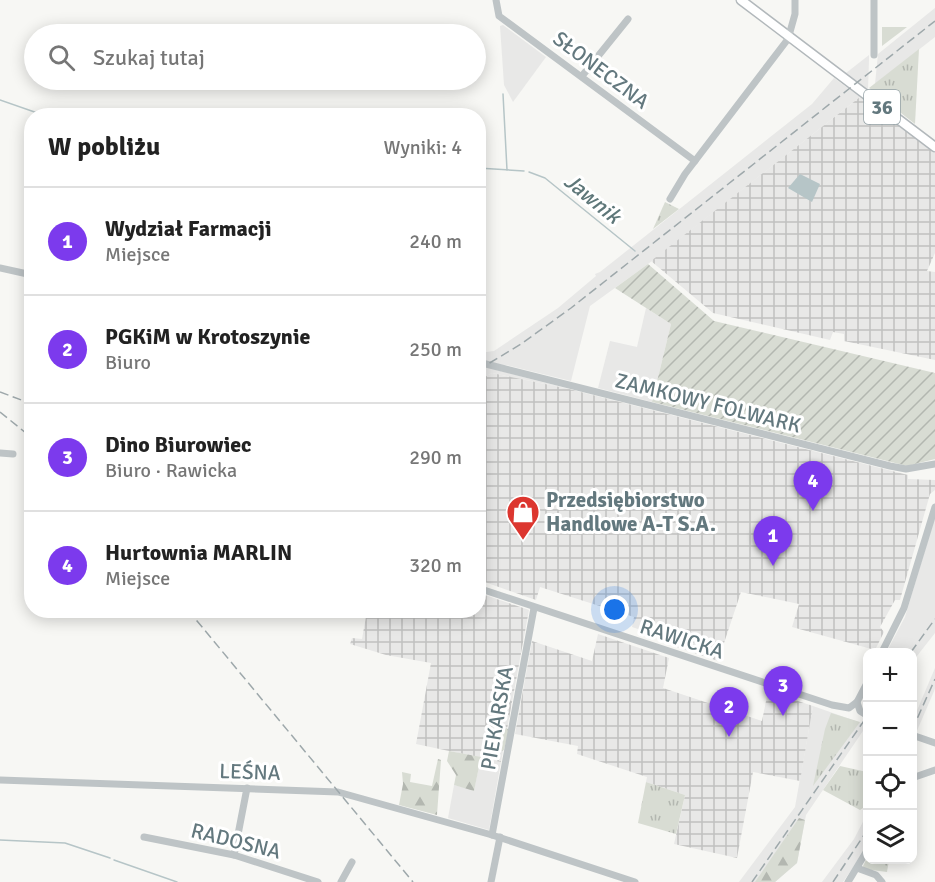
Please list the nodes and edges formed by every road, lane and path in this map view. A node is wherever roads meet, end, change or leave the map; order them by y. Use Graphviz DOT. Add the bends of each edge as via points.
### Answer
graph roads {
  1 [pos="496,0"];
  2 [pos="741,0"];
  3 [pos="795,0"];
  4 [pos="874,0"];
  5 [pos="628,19"];
  6 [pos="787,35"];
  7 [pos="874,55"];
  8 [pos="582,76"];
  9 [pos="935,147"];
  10 [pos="695,161"];
  11 [pos="670,199"];
  12 [pos="0,268"];
  13 [pos="24,273"];
  14 [pos="486,364"];
  15 [pos="0,453"];
  16 [pos="13,454"];
  17 [pos="933,465"];
  18 [pos="935,507"];
  19 [pos="486,591"];
  20 [pos="534,608"];
  21 [pos="884,648"];
  22 [pos="863,689"];
  23 [pos="857,702"];
  24 [pos="863,714"];
  25 [pos="917,737"];
  26 [pos="935,743"];
  27 [pos="935,770"];
  28 [pos="917,776"];
  29 [pos="0,780"];
  30 [pos="247,788"];
  31 [pos="492,835"];
  32 [pos="144,837"];
  33 [pos="500,837"];
  34 [pos="234,855"];
  35 [pos="863,857"];
  36 [pos="352,862"];
  37 [pos="857,868"];
  38 [pos="318,882"];
  39 [pos="340,882"];
  40 [pos="491,882"];
  41 [pos="635,882"];
  42 [pos="848,882"];
  43 [pos="882,882"];
  1 -- 8 [label="street, SŁONECZNA" via="499,16"];
  2 -- 6 [label="main road, 36"];
  3 -- 6 [label="street"];
  4 -- 7 [label="street"];
  5 -- 8 [label="street"];
  6 -- 9 [label="main road, 36"];
  6 -- 10 [label="street"];
  8 -- 10 [label="street, SŁONECZNA"];
  10 -- 11 [label="street"];
  12 -- 13 [label="street"];
  14 -- 17 [label="street, ZAMKOWY FOLWARK" via="890,466 906,469"];
  15 -- 16 [label="street"];
  18 -- 21 [label="street" via="904,608"];
  19 -- 20 [label="street, RAWICKA"];
  20 -- 23 [label="street, RAWICKA" via="832,705 849,708"];
  20 -- 31 [label="street, PIEKARSKA"];
  22 -- 23 [label="street"];
  23 -- 24 [label="street"];
  25 -- 26 [label="street"];
  27 -- 28 [label="street"];
  29 -- 30 [label="street, LEŚNA"];
  30 -- 31 [label="street, LEŚNA" via="348,794"];
  30 -- 34 [label="street"];
  31 -- 33 [label="street, LEŚNA"];
  32 -- 34 [label="street, RADOSNA"];
  33 -- 40 [label="street"];
  33 -- 41 [label="street, LEŚNA"];
  34 -- 38 [label="street, RADOSNA"];
  35 -- 37 [label="street"];
  36 -- 39 [label="street"];
  37 -- 42 [label="street"];
  37 -- 43 [label="street" via="876,875"];
}
